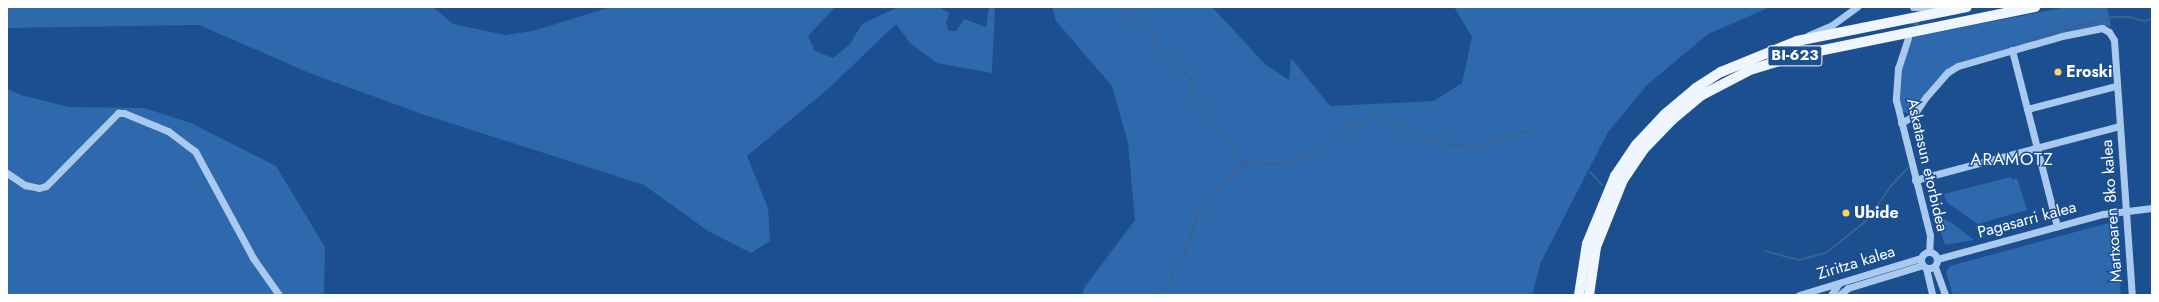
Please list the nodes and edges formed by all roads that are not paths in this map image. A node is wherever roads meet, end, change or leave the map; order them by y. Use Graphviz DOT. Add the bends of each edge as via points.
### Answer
graph roads {
  1 [pos="1857,7"];
  2 [pos="1913,7"];
  3 [pos="1942,7"];
  4 [pos="1967,7"];
  5 [pos="2035,7"];
  6 [pos="1908,38"];
  7 [pos="1798,41"];
  8 [pos="2012,50"];
  9 [pos="2116,86"];
  10 [pos="2027,109"];
  11 [pos="1901,123"];
  12 [pos="2120,126"];
  13 [pos="2037,148"];
  14 [pos="7,173"];
  15 [pos="1915,180"];
  16 [pos="2152,208"];
  17 [pos="2125,211"];
  18 [pos="2057,226"];
  19 [pos="1929,252"];
  20 [pos="1937,259"];
  21 [pos="1923,264"];
  22 [pos="1935,267"];
  23 [pos="1840,281"];
  24 [pos="1841,293"];
  25 [pos="280,295"];
  26 [pos="1579,295"];
  27 [pos="1589,295"];
  28 [pos="1799,295"];
  29 [pos="1831,295"];
  30 [pos="1932,295"];
  31 [pos="1945,295"];
  32 [pos="2132,295"];
  1 -- 7 [label="street" via="1832,25"];
  2 -- 3 [label="street"];
  4 -- 7 [label="main road, BI-623"];
  5 -- 27 [label="main road, BI-623" via="1834,46 1750,70 1702,95 1672,120 1643,150 1623,180 1601,230 1591,272"];
  6 -- 11 [label="street, Askatasun etorbidea" via="1896,83"];
  7 -- 26 [label="main road, BI-623" via="1745,61 1709,80 1665,114 1636,145 1615,176 1595,220 1587,244"];
  8 -- 9 [label="street, Martxoaren 8ko kalea" via="2102,28 2109,32 2114,40"];
  8 -- 10 [label="street"];
  8 -- 11 [label="street" via="1958,66 1948,72 1913,116"];
  9 -- 10 [label="street"];
  9 -- 12 [label="street, Martxoaren 8ko kalea"];
  10 -- 13 [label="street"];
  11 -- 15 [label="street, Askatasun etorbidea"];
  12 -- 13 [label="street, Martxoaren 8ko kalea"];
  12 -- 17 [label="street, Martxoaren 8ko kalea"];
  13 -- 15 [label="street, Martxoaren 8ko kalea"];
  13 -- 18 [label="street"];
  14 -- 25 [label="street" via="25,185 39,188 46,186 118,113 124,112 168,131 195,152 253,258"];
  15 -- 19 [label="street, Askatasun etorbidea" via="1930,235"];
  16 -- 17 [label="street, Pagasarri kalea"];
  17 -- 18 [label="street, Pagasarri kalea"];
  17 -- 32 [label="street, Martxoaren 8ko kalea"];
  18 -- 20 [label="street, Pagasarri kalea"];
  19 -- 20 [label="street"];
  19 -- 21 [label="street"];
  20 -- 22 [label="street"];
  21 -- 22 [label="street"];
  21 -- 23 [label="street, Ziritza kalea"];
  21 -- 24 [label="street, Ziritza kalea"];
  21 -- 30 [label="street"];
  22 -- 31 [label="street"];
  23 -- 28 [label="street, Ziritza kalea"];
  23 -- 29 [label="street"];
}
